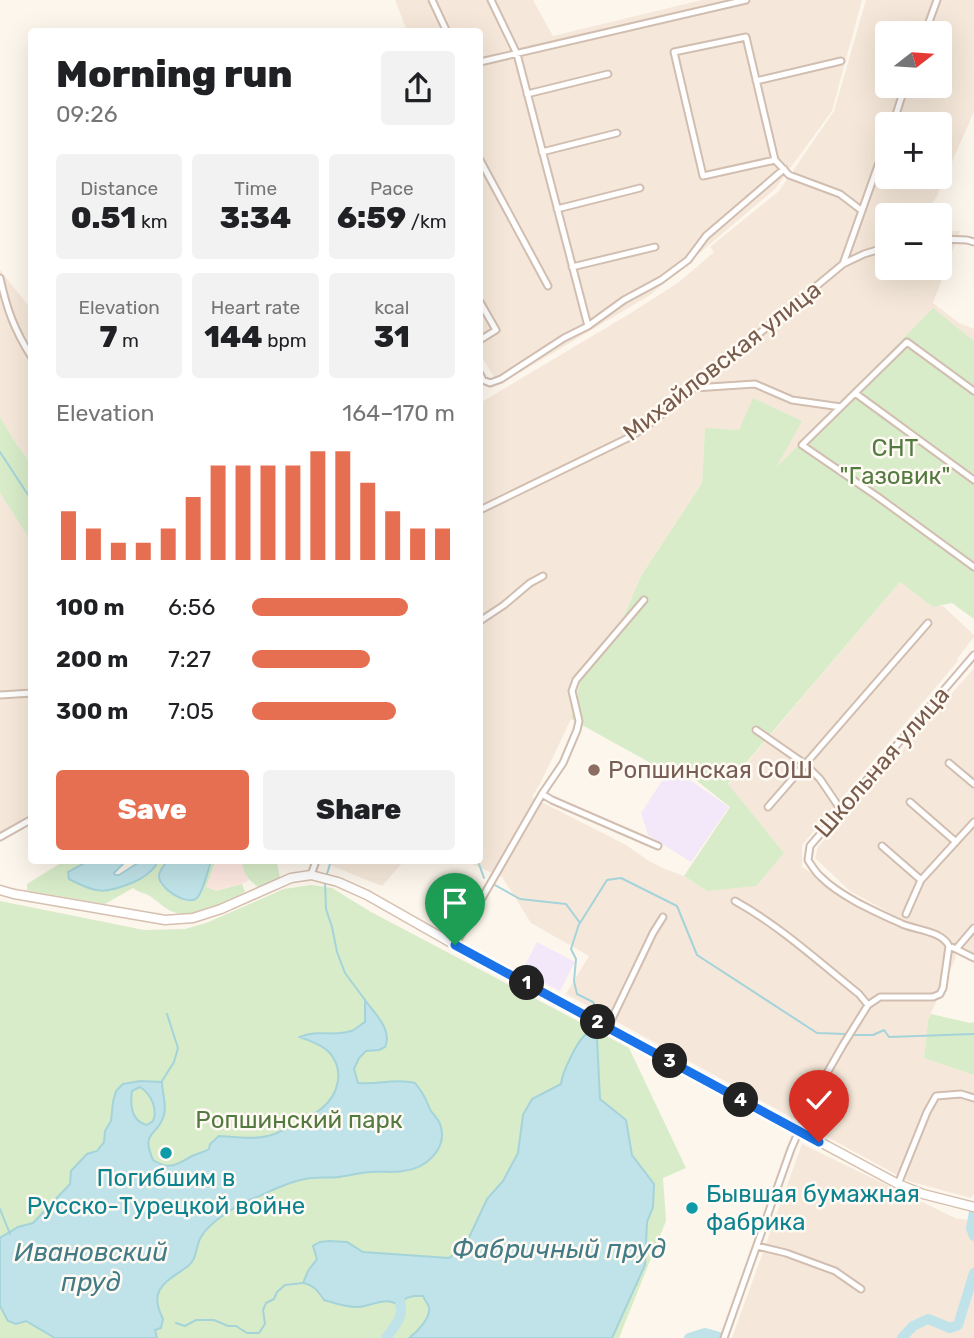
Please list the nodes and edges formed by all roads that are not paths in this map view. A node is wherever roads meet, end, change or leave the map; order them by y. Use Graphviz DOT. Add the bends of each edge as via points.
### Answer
graph roads {
  1 [pos="432,0"];
  2 [pos="491,0"];
  3 [pos="746,0"];
  4 [pos="936,0"];
  5 [pos="929,21"];
  6 [pos="445,28"];
  7 [pos="517,54"];
  8 [pos="483,61"];
  9 [pos="841,61"];
  10 [pos="608,74"];
  11 [pos="756,81"];
  12 [pos="527,94"];
  13 [pos="617,133"];
  14 [pos="542,152"];
  15 [pos="775,160"];
  16 [pos="483,166"];
  17 [pos="784,169"];
  18 [pos="875,172"];
  19 [pos="640,188"];
  20 [pos="557,209"];
  21 [pos="861,209"];
  22 [pos="952,239"];
  23 [pos="974,242"];
  24 [pos="655,247"];
  25 [pos="875,251"];
  26 [pos="843,264"];
  27 [pos="572,267"];
  28 [pos="0,278"];
  29 [pos="548,286"];
  30 [pos="483,307"];
  31 [pos="588,326"];
  32 [pos="483,338"];
  33 [pos="28,352"];
  34 [pos="483,380"];
  35 [pos="692,388"];
  36 [pos="974,391"];
  37 [pos="855,393"];
  38 [pos="841,407"];
  39 [pos="974,480"];
  40 [pos="483,509"];
  41 [pos="974,567"];
  42 [pos="543,576"];
  43 [pos="645,600"];
  44 [pos="483,619"];
  45 [pos="928,623"];
  46 [pos="974,654"];
  47 [pos="28,693"];
  48 [pos="0,695"];
  49 [pos="756,730"];
  50 [pos="949,762"];
  51 [pos="805,764"];
  52 [pos="974,784"];
  53 [pos="542,794"];
  54 [pos="910,802"];
  55 [pos="768,807"];
  56 [pos="841,810"];
  57 [pos="28,821"];
  58 [pos="974,822"];
  59 [pos="0,837"];
  60 [pos="956,842"];
  61 [pos="658,846"];
  62 [pos="882,846"];
  63 [pos="315,864"];
  64 [pos="311,875"];
  65 [pos="921,880"];
  66 [pos="0,890"];
  67 [pos="735,901"];
  68 [pos="906,914"];
  69 [pos="663,917"];
  70 [pos="974,928"];
  71 [pos="455,945"];
  72 [pos="953,948"];
  73 [pos="974,958"];
  74 [pos="868,1005"];
  75 [pos="608,1027"];
  76 [pos="974,1098"];
  77 [pos="799,1131"];
  78 [pos="898,1184"];
  79 [pos="974,1207"];
  80 [pos="757,1246"];
  81 [pos="862,1289"];
  82 [pos="726,1335"];
  1 -- 6 [label="street"];
  2 -- 7 [label="street"];
  3 -- 7 [label="street"];
  4 -- 5 [label="street"];
  7 -- 8 [label="street"];
  7 -- 12 [label="street"];
  9 -- 11 [label="street"];
  10 -- 12 [label="street"];
  11 -- 15 [label="street"];
  11 -- 15 [label="street" via="746,37 674,52 703,176"];
  12 -- 14 [label="street"];
  13 -- 14 [label="street"];
  14 -- 20 [label="street"];
  15 -- 17 [label="street"];
  16 -- 29 [label="street"];
  17 -- 21 [label="street" via="840,194"];
  17 -- 31 [label="street" via="706,236 688,260"];
  18 -- 21 [label="street, Михайловская улица"];
  19 -- 20 [label="street"];
  20 -- 27 [label="street"];
  21 -- 26 [label="street, Михайловская улица"];
  22 -- 23 [label="street"];
  24 -- 27 [label="street"];
  25 -- 26 [label="street"];
  26 -- 35 [label="street, Михайловская улица"];
  27 -- 31 [label="street"];
  28 -- 33 [label="street" via="8,312"];
  30 -- 32 [label="street" via="496,330"];
  31 -- 34 [label="street" via="501,379"];
  35 -- 38 [label="street" via="755,384 792,400"];
  35 -- 40 [label="street, Михайловская улица" via="632,436"];
  36 -- 37 [label="street" via="907,342"];
  37 -- 38 [label="street"];
  37 -- 39 [label="street"];
  38 -- 41 [label="street" via="802,445"];
  42 -- 44 [label="street"];
  43 -- 53 [label="street" via="572,686 577,730 563,763"];
  45 -- 51 [label="street"];
  46 -- 56 [label="street, Школьная улица"];
  47 -- 48 [label="street"];
  49 -- 51 [label="street"];
  50 -- 52 [label="street"];
  51 -- 55 [label="street"];
  51 -- 56 [label="street"];
  53 -- 61 [label="street"];
  53 -- 71 [label="street"];
  54 -- 60 [label="street"];
  56 -- 72 [label="street, Школьная улица" via="810,846 808,860 820,877 851,898 937,936"];
  57 -- 59 [label="street"];
  58 -- 60 [label="street"];
  60 -- 65 [label="street"];
  62 -- 65 [label="street"];
  63 -- 64 [label="street"];
  64 -- 66 [label="main road" via="291,878 192,918 165,920"];
  64 -- 71 [label="main road" via="367,895"];
  65 -- 68 [label="street"];
  67 -- 74 [label="street" via="779,930"];
  69 -- 75 [label="street"];
  70 -- 72 [label="street"];
  71 -- 75 [label="main road"];
  72 -- 73 [label="street, Школьная улица"];
  72 -- 74 [label="street" via="940,994 880,997"];
  74 -- 77 [label="street" via="815,1094"];
  75 -- 77 [label="main road"];
  76 -- 78 [label="street" via="936,1096"];
  77 -- 78 [label="main road"];
  77 -- 80 [label="street"];
  78 -- 79 [label="main road"];
  80 -- 81 [label="street" via="835,1271"];
  80 -- 82 [label="street"];
}
